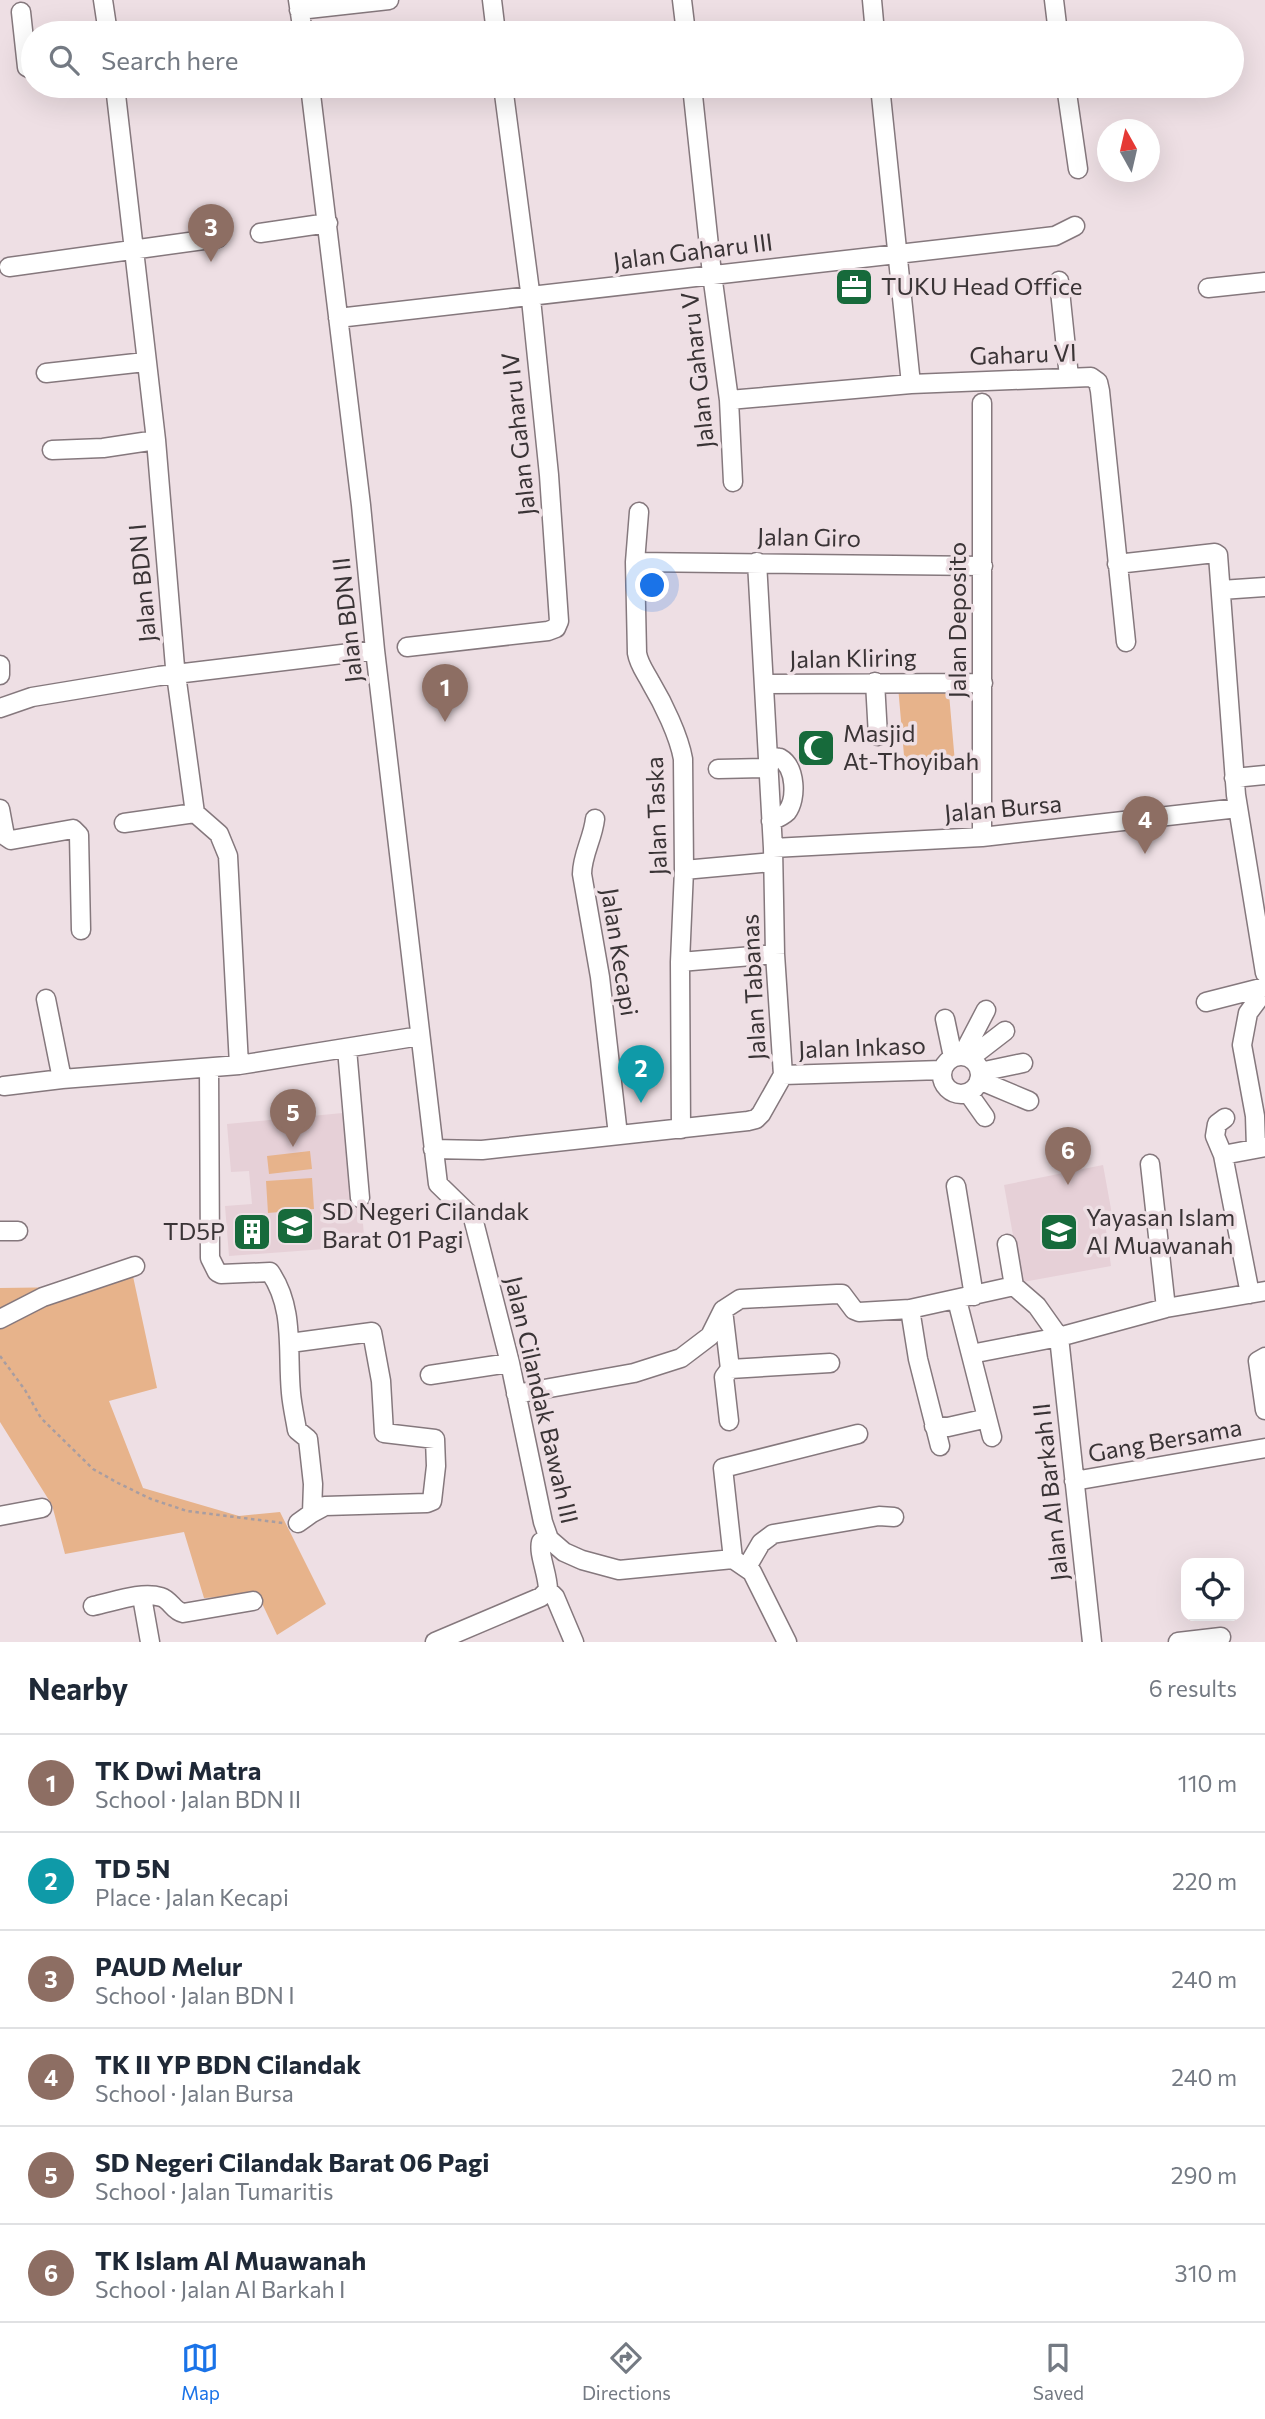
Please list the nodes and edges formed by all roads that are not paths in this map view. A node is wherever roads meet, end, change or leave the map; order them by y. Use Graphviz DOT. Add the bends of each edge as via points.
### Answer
graph roads {
  1 [pos="103,0"];
  2 [pos="389,0"];
  3 [pos="492,0"];
  4 [pos="682,0"];
  5 [pos="872,0"];
  6 [pos="1054,0"];
  7 [pos="332,3"];
  8 [pos="299,5"];
  9 [pos="21,12"];
  10 [pos="22,21"];
  11 [pos="106,21"];
  12 [pos="495,21"];
  13 [pos="685,21"];
  14 [pos="874,21"];
  15 [pos="1057,21"];
  16 [pos="116,98"];
  17 [pos="312,98"];
  18 [pos="505,98"];
  19 [pos="693,98"];
  20 [pos="881,98"];
  21 [pos="1068,98"];
  22 [pos="1078,169"];
  23 [pos="328,223"];
  24 [pos="1075,226"];
  25 [pos="260,233"];
  26 [pos="218,239"];
  27 [pos="134,249"];
  28 [pos="898,253"];
  29 [pos="9,267"];
  30 [pos="712,274"];
  31 [pos="1059,281"];
  32 [pos="1265,282"];
  33 [pos="1208,288"];
  34 [pos="531,296"];
  35 [pos="338,318"];
  36 [pos="145,362"];
  37 [pos="46,373"];
  38 [pos="1069,377"];
  39 [pos="911,384"];
  40 [pos="729,400"];
  41 [pos="982,403"];
  42 [pos="156,440"];
  43 [pos="52,450"];
  44 [pos="733,482"];
  45 [pos="639,512"];
  46 [pos="635,562"];
  47 [pos="757,562"];
  48 [pos="1117,564"];
  49 [pos="982,566"];
  50 [pos="1265,587"];
  51 [pos="1221,590"];
  52 [pos="1126,642"];
  53 [pos="407,647"];
  54 [pos="375,650"];
  55 [pos="0,665"];
  56 [pos="176,673"];
  57 [pos="0,675"];
  58 [pos="875,682"];
  59 [pos="984,683"];
  60 [pos="765,684"];
  61 [pos="0,708"];
  62 [pos="878,736"];
  63 [pos="769,762"];
  64 [pos="718,769"];
  65 [pos="1265,775"];
  66 [pos="1234,778"];
  67 [pos="1238,808"];
  68 [pos="0,809"];
  69 [pos="195,813"];
  70 [pos="595,819"];
  71 [pos="124,822"];
  72 [pos="982,837"];
  73 [pos="772,855"];
  74 [pos="684,870"];
  75 [pos="81,930"];
  76 [pos="775,954"];
  77 [pos="680,962"];
  78 [pos="1265,973"];
  79 [pos="1265,988"];
  80 [pos="46,999"];
  81 [pos="1206,1002"];
  82 [pos="986,1010"];
  83 [pos="945,1019"];
  84 [pos="1005,1031"];
  85 [pos="420,1036"];
  86 [pos="347,1049"];
  87 [pos="1023,1063"];
  88 [pos="239,1065"];
  89 [pos="209,1068"];
  90 [pos="965,1070"];
  91 [pos="783,1074"];
  92 [pos="62,1079"];
  93 [pos="4,1086"];
  94 [pos="1029,1101"];
  95 [pos="985,1117"];
  96 [pos="1225,1118"];
  97 [pos="681,1129"];
  98 [pos="618,1135"];
  99 [pos="1261,1148"];
  100 [pos="433,1149"];
  101 [pos="1223,1155"];
  102 [pos="1150,1164"];
  103 [pos="956,1186"];
  104 [pos="360,1198"];
  105 [pos="1007,1244"];
  106 [pos="135,1266"];
  107 [pos="1014,1286"];
  108 [pos="1257,1293"];
  109 [pos="966,1298"];
  110 [pos="1166,1308"];
  111 [pos="910,1309"];
  112 [pos="723,1310"];
  113 [pos="0,1319"];
  114 [pos="1059,1337"];
  115 [pos="290,1343"];
  116 [pos="971,1354"];
  117 [pos="1265,1357"];
  118 [pos="510,1363"];
  119 [pos="830,1363"];
  120 [pos="730,1369"];
  121 [pos="429,1375"];
  122 [pos="516,1394"];
  123 [pos="1265,1410"];
  124 [pos="979,1420"];
  125 [pos="729,1421"];
  126 [pos="934,1426"];
  127 [pos="858,1434"];
  128 [pos="992,1437"];
  129 [pos="940,1446"];
  130 [pos="1265,1448"];
  131 [pos="1074,1482"];
  132 [pos="42,1508"];
  133 [pos="0,1516"];
  134 [pos="894,1517"];
  135 [pos="549,1539"];
  136 [pos="740,1563"];
  137 [pos="548,1590"];
  138 [pos="142,1597"];
  139 [pos="253,1601"];
  140 [pos="93,1606"];
  141 [pos="1222,1637"];
  142 [pos="150,1642"];
  143 [pos="435,1642"];
  144 [pos="574,1642"];
  145 [pos="787,1642"];
  146 [pos="1092,1642"];
  147 [pos="1178,1642"];
  1 -- 11 [label="street"];
  2 -- 7 [label="street"];
  3 -- 12 [label="street"];
  4 -- 13 [label="street"];
  5 -- 14 [label="street"];
  6 -- 15 [label="street"];
  7 -- 8 [label="street"];
  9 -- 10 [label="street"];
  16 -- 27 [label="street, Jalan BDN I"];
  17 -- 23 [label="street, Jalan BDN II"];
  18 -- 34 [label="street, Jalan Gaharu IV"];
  19 -- 30 [label="street, Jalan Gaharu V"];
  20 -- 28 [label="street"];
  21 -- 22 [label="street"];
  23 -- 25 [label="street"];
  23 -- 35 [label="street, Jalan BDN II"];
  24 -- 28 [label="street, Jalan Gaharu III" via="1055,236"];
  26 -- 27 [label="street"];
  27 -- 29 [label="street"];
  27 -- 36 [label="street, Jalan BDN I"];
  28 -- 30 [label="street, Jalan Gaharu III"];
  28 -- 39 [label="street"];
  30 -- 34 [label="street, Jalan Gaharu III"];
  30 -- 40 [label="street, Jalan Gaharu V"];
  31 -- 38 [label="street"];
  32 -- 33 [label="street"];
  34 -- 35 [label="street, Jalan Gaharu III"];
  34 -- 53 [label="street, Jalan Gaharu IV" via="558,624 548,631"];
  35 -- 54 [label="street, Jalan BDN II"];
  36 -- 37 [label="street"];
  36 -- 42 [label="street, Jalan BDN I"];
  38 -- 39 [label="street, Gaharu VI"];
  38 -- 48 [label="street, Gaharu VI" via="1091,377 1098,382"];
  39 -- 40 [label="street, Gaharu VI"];
  40 -- 44 [label="street, Jalan Gaharu V"];
  41 -- 49 [label="street, Jalan Deposito"];
  42 -- 43 [label="street"];
  42 -- 56 [label="street, Jalan BDN I"];
  45 -- 46 [label="street, Jalan Taska"];
  46 -- 47 [label="street, Jalan Giro"];
  46 -- 74 [label="street, Jalan Taska" via="639,662 683,759"];
  47 -- 49 [label="street, Jalan Giro"];
  47 -- 60 [label="street"];
  48 -- 51 [label="street" via="1215,552"];
  48 -- 52 [label="street, Gaharu VI"];
  49 -- 59 [label="street, Jalan Deposito"];
  50 -- 51 [label="street"];
  51 -- 66 [label="street"];
  54 -- 56 [label="street"];
  54 -- 85 [label="street, Jalan BDN II"];
  55 -- 57 [label="street"];
  56 -- 61 [label="street" via="32,697"];
  56 -- 69 [label="street, Jalan BDN I"];
  58 -- 59 [label="street, Jalan Kliring"];
  58 -- 60 [label="street, Jalan Kliring"];
  58 -- 62 [label="street"];
  59 -- 72 [label="street, Jalan Deposito"];
  60 -- 63 [label="street"];
  63 -- 64 [label="street"];
  63 -- 73 [label="street, Jalan Tabanas" via="780,758 789,767 794,785 786,814 771,821"];
  65 -- 66 [label="street"];
  66 -- 67 [label="street"];
  67 -- 72 [label="street, Jalan Bursa"];
  67 -- 78 [label="street"];
  68 -- 75 [label="street" via="2,829 11,840 76,831 81,845"];
  69 -- 71 [label="street"];
  69 -- 88 [label="street" via="219,834 228,856"];
  70 -- 98 [label="street, Jalan Kecapi" via="582,874 600,977"];
  72 -- 73 [label="street, Jalan Bursa"];
  73 -- 74 [label="street, Jalan Bursa"];
  73 -- 76 [label="street, Jalan Tabanas"];
  74 -- 77 [label="street, Jalan Taska"];
  76 -- 77 [label="street"];
  76 -- 91 [label="street, Jalan Tabanas"];
  77 -- 97 [label="street, Jalan Taska"];
  79 -- 81 [label="street"];
  79 -- 99 [label="street" via="1248,1013 1242,1045"];
  80 -- 92 [label="street"];
  82 -- 90 [label="street"];
  83 -- 90 [label="street"];
  84 -- 90 [label="street"];
  85 -- 86 [label="street"];
  85 -- 100 [label="street, Jalan BDN II"];
  86 -- 88 [label="street"];
  86 -- 104 [label="street"];
  87 -- 90 [label="street"];
  88 -- 89 [label="street"];
  89 -- 92 [label="street"];
  89 -- 115 [label="street" via="210,1258 221,1274 270,1272 281,1288"];
  90 -- 91 [label="street, Jalan Inkaso"];
  90 -- 94 [label="street"];
  90 -- 95 [label="street"];
  91 -- 97 [label="street, Jalan Tabanas" via="756,1119"];
  92 -- 93 [label="street"];
  96 -- 101 [label="street" via="1215,1132"];
  97 -- 98 [label="street, Jalan Tabanas"];
  98 -- 100 [label="street, Jalan Tabanas" via="482,1150"];
  99 -- 101 [label="street"];
  100 -- 118 [label="street, Jalan Cilandak Bawah III" via="438,1184 473,1218"];
  101 -- 108 [label="street"];
  102 -- 110 [label="street"];
  103 -- 109 [label="street"];
  105 -- 107 [label="street"];
  106 -- 113 [label="street" via="43,1297"];
  107 -- 109 [label="street"];
  107 -- 114 [label="street"];
  108 -- 110 [label="street"];
  109 -- 111 [label="street"];
  109 -- 116 [label="street"];
  110 -- 114 [label="street"];
  111 -- 112 [label="street" via="856,1312 837,1294 740,1299"];
  111 -- 126 [label="street"];
  112 -- 120 [label="street"];
  112 -- 122 [label="street" via="710,1336 681,1358 634,1373"];
  114 -- 116 [label="street"];
  114 -- 131 [label="street, Jalan Al Barkah II"];
  115 -- 115 [label="street" via="297,1430 308,1439 313,1484 305,1518 325,1506 432,1501 435,1439 384,1433 372,1332"];
  116 -- 128 [label="street"];
  117 -- 123 [label="street, Gang Bersama" via="1258,1363"];
  118 -- 121 [label="street"];
  118 -- 122 [label="street, Jalan Cilandak Bawah III"];
  119 -- 120 [label="street"];
  120 -- 125 [label="street" via="724,1377"];
  122 -- 135 [label="street, Jalan Cilandak Bawah III"];
  124 -- 126 [label="street"];
  126 -- 129 [label="street"];
  127 -- 136 [label="street" via="723,1468"];
  130 -- 131 [label="street, Gang Bersama"];
  131 -- 146 [label="street, Jalan Al Barkah II"];
  132 -- 133 [label="street"];
  134 -- 136 [label="street" via="773,1534"];
  135 -- 136 [label="street" via="573,1556 619,1570"];
  135 -- 137 [label="street, Jalan Cilandak Bawah III" via="539,1548"];
  136 -- 145 [label="street" via="759,1583"];
  137 -- 143 [label="street"];
  137 -- 144 [label="street"];
  138 -- 139 [label="street" via="167,1599 183,1613"];
  138 -- 140 [label="street"];
  138 -- 142 [label="street"];
  141 -- 147 [label="street"];
}
